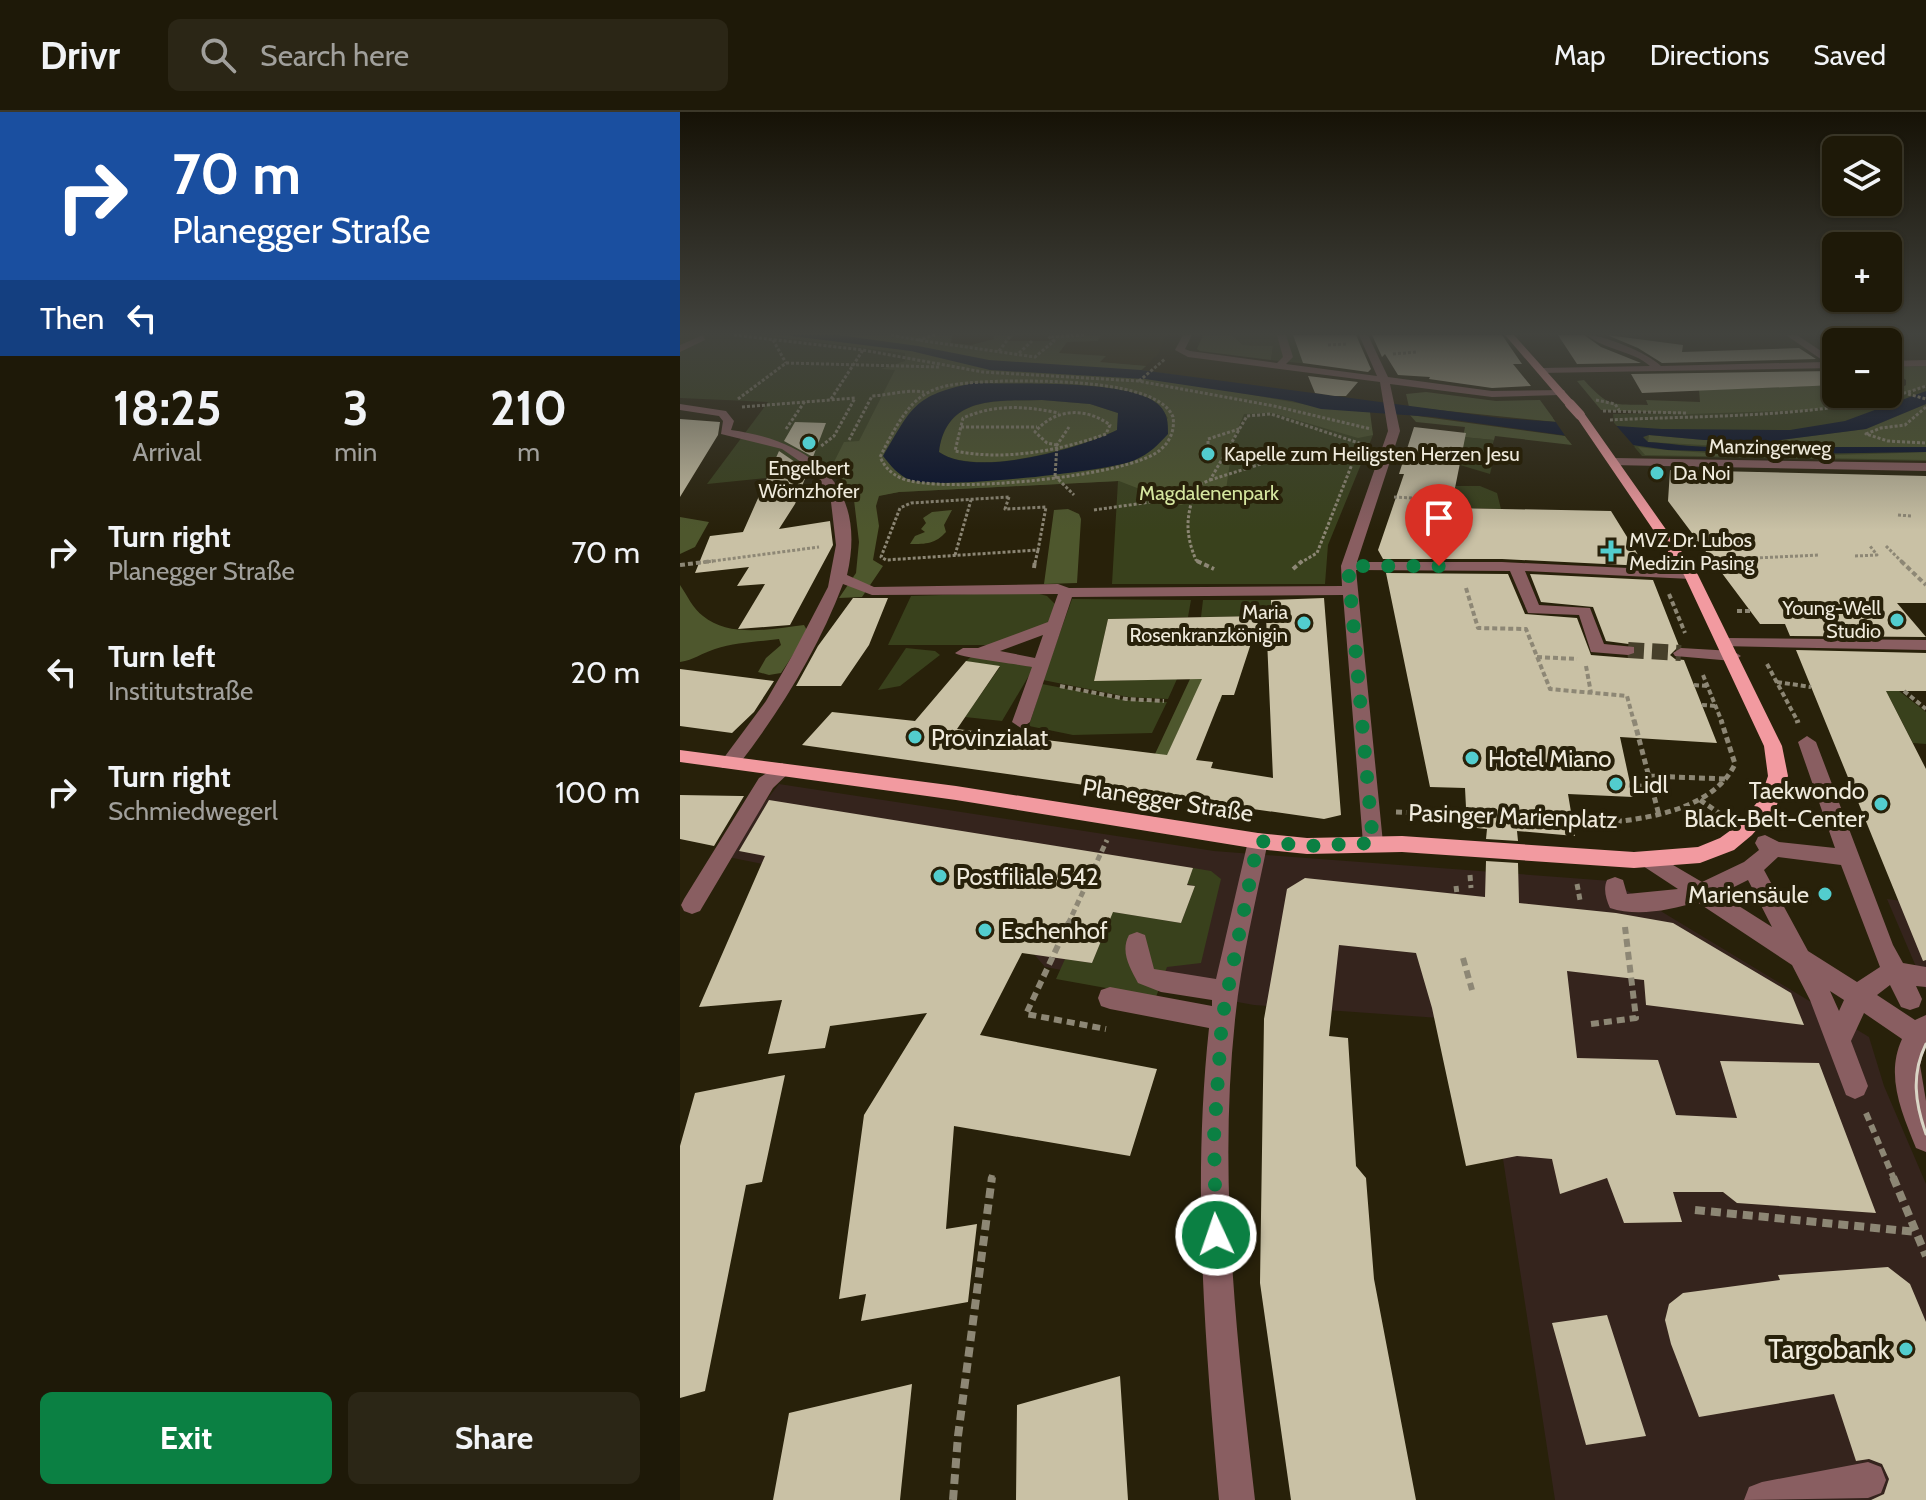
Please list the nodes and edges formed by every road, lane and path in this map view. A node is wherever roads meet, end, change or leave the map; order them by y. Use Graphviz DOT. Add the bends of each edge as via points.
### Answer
graph roads {
  1 [pos="739,400"];
  2 [pos="806,400"];
  3 [pos="812,400"];
  4 [pos="854,400"];
  5 [pos="870,400"];
  6 [pos="915,400"];
  7 [pos="1160,400"];
  8 [pos="1240,400"];
  9 [pos="1390,400"];
  10 [pos="1566,400"];
  11 [pos="1873,400"];
  12 [pos="1616,406"];
  13 [pos="680,407"];
  14 [pos="1926,407"];
  15 [pos="725,411"];
  16 [pos="1611,411"];
  17 [pos="1619,411"];
  18 [pos="1059,413"];
  19 [pos="1689,414"];
  20 [pos="1605,420"];
  21 [pos="961,427"];
  22 [pos="1038,427"];
  23 [pos="1069,427"];
  24 [pos="1240,429"];
  25 [pos="1379,430"];
  26 [pos="834,436"];
  27 [pos="778,441"];
  28 [pos="1926,443"];
  29 [pos="1057,447"];
  30 [pos="1208,449"];
  31 [pos="1358,449"];
  32 [pos="807,458"];
  33 [pos="1614,462"];
  34 [pos="1926,467"];
  35 [pos="1055,476"];
  36 [pos="1210,480"];
  37 [pos="1195,490"];
  38 [pos="1074,495"];
  39 [pos="1389,497"];
  40 [pos="1413,498"];
  41 [pos="971,500"];
  42 [pos="1094,510"];
  43 [pos="1898,515"];
  44 [pos="1911,516"];
  45 [pos="1688,540"];
  46 [pos="1714,540"];
  47 [pos="844,544"];
  48 [pos="1870,546"];
  49 [pos="1886,546"];
  50 [pos="1038,550"];
  51 [pos="955,555"];
  52 [pos="1819,555"];
  53 [pos="1855,556"];
  54 [pos="1755,558"];
  55 [pos="680,565"];
  56 [pos="1348,566"];
  57 [pos="1516,567"];
  58 [pos="1219,572"];
  59 [pos="1285,575"];
  60 [pos="1691,575"];
  61 [pos="839,577"];
  62 [pos="1464,583"];
  63 [pos="1926,585"];
  64 [pos="1031,589"];
  65 [pos="1349,590"];
  66 [pos="1066,593"];
  67 [pos="1737,611"];
  68 [pos="1750,611"];
  69 [pos="1055,625"];
  70 [pos="1757,644"];
  71 [pos="1926,645"];
  72 [pos="1628,650"];
  73 [pos="1730,650"];
  74 [pos="1681,653"];
  75 [pos="1537,657"];
  76 [pos="1041,664"];
  77 [pos="1035,681"];
  78 [pos="1777,682"];
  79 [pos="1694,685"];
  80 [pos="1707,686"];
  81 [pos="1811,687"];
  82 [pos="1904,691"];
  83 [pos="1591,693"];
  84 [pos="1164,701"];
  85 [pos="1702,705"];
  86 [pos="1716,706"];
  87 [pos="1926,709"];
  88 [pos="1021,722"];
  89 [pos="1807,742"];
  90 [pos="1731,746"];
  91 [pos="680,756"];
  92 [pos="729,763"];
  93 [pos="782,770"];
  94 [pos="1649,776"];
  95 [pos="1728,779"];
  96 [pos="1619,784"];
  97 [pos="1651,787"];
  98 [pos="1700,800"];
  99 [pos="1371,814"];
  100 [pos="1659,815"];
  101 [pos="1724,815"];
  102 [pos="1117,817"];
  103 [pos="1258,841"];
  104 [pos="1373,843"];
  105 [pos="1848,858"];
  106 [pos="1651,860"];
  107 [pos="1752,868"];
  108 [pos="1470,875"];
  109 [pos="1577,884"];
  110 [pos="1615,886"];
  111 [pos="1471,888"];
  112 [pos="1698,892"];
  113 [pos="1580,900"];
  114 [pos="692,905"];
  115 [pos="1624,918"];
  116 [pos="1137,942"];
  117 [pos="1463,958"];
  118 [pos="1800,958"];
  119 [pos="1895,973"];
  120 [pos="1926,977"];
  121 [pos="1472,990"];
  122 [pos="1861,997"];
  123 [pos="1110,998"];
  124 [pos="1910,999"];
  125 [pos="1224,1005"];
  126 [pos="1591,1024"];
  127 [pos="1115,1030"];
  128 [pos="1921,1030"];
  129 [pos="1838,1041"];
  130 [pos="1855,1086"];
  131 [pos="1926,1138"];
  132 [pos="992,1175"];
  133 [pos="1695,1210"];
  134 [pos="1916,1232"];
  135 [pos="1926,1256"];
  136 [pos="1868,1480"];
  137 [pos="953,1500"];
  138 [pos="1237,1500"];
  139 [pos="1762,1500"];
  1 -- 15 [label="path"];
  2 -- 3 [label="path"];
  2 -- 15 [label="path"];
  2 -- 27 [label="path"];
  4 -- 26 [label="path"];
  5 -- 26 [label="path" via="850,438"];
  6 -- 35 [label="path" via="880,457 890,473 910,482 957,485"];
  7 -- 35 [label="path" via="1174,417 1174,435 1162,450 1113,470"];
  8 -- 25 [label="path"];
  9 -- 56 [label="street" via="1394,431"];
  10 -- 33 [label="main road, bridge"];
  11 -- 19 [label="path" via="1809,410"];
  12 -- 17 [label="path"];
  13 -- 15 [label="street"];
  14 -- 28 [label="path" via="1907,426 1866,434"];
  15 -- 27 [label="street" via="725,432"];
  16 -- 17 [label="path"];
  17 -- 19 [label="path"];
  18 -- 21 [label="path" via="1007,406 975,411 963,418"];
  18 -- 22 [label="path"];
  18 -- 29 [label="path" via="1101,416 1110,425 1106,434 1092,440"];
  19 -- 20 [label="path"];
  21 -- 22 [label="path"];
  21 -- 29 [label="path" via="955,451 971,456"];
  22 -- 29 [label="path" via="1035,432"];
  23 -- 29 [label="path"];
  24 -- 30 [label="path" via="1208,439"];
  24 -- 31 [label="path" via="1245,416 1271,414 1362,446"];
  24 -- 36 [label="path"];
  26 -- 32 [label="path"];
  27 -- 32 [label="street"];
  29 -- 35 [label="path"];
  31 -- 36 [label="path" via="1277,458"];
  31 -- 59 [label="path" via="1317,553"];
  32 -- 47 [label="street" via="824,472 840,503"];
  33 -- 34 [label="street, Manzingerweg"];
  33 -- 60 [label="main road"];
  35 -- 38 [label="path"];
  36 -- 37 [label="path"];
  37 -- 42 [label="path"];
  37 -- 58 [label="path" via="1185,535 1196,560"];
  39 -- 40 [label="path"];
  41 -- 50 [label="path" via="1009,497 1005,509 1046,507"];
  41 -- 51 [label="path"];
  41 -- 51 [label="path" via="900,508 881,559"];
  43 -- 44 [label="path"];
  45 -- 46 [label="path"];
  47 -- 55 [label="path"];
  47 -- 61 [label="street"];
  48 -- 53 [label="path" via="1877,555"];
  49 -- 63 [label="path"];
  50 -- 51 [label="path"];
  50 -- 64 [label="path"];
  52 -- 54 [label="path"];
  56 -- 57 [label="street"];
  56 -- 65 [label="street"];
  57 -- 60 [label="street"];
  57 -- 72 [label="street" via="1533,610 1585,611 1597,649"];
  60 -- 73 [label="main road"];
  61 -- 64 [label="street" via="885,592"];
  61 -- 92 [label="street" via="787,683"];
  62 -- 75 [label="path" via="1478,628 1526,629"];
  64 -- 66 [label="street" via="1058,588"];
  65 -- 66 [label="street"];
  65 -- 99 [label="street"];
  66 -- 69 [label="street"];
  67 -- 68 [label="path"];
  69 -- 76 [label="street"];
  69 -- 76 [label="street" via="972,653"];
  70 -- 71 [label="street"];
  70 -- 73 [label="street"];
  70 -- 78 [label="path"];
  73 -- 74 [label="street"];
  73 -- 106 [label="main road" via="1773,746 1776,786 1769,802 1727,844 1700,855"];
  75 -- 83 [label="path" via="1550,689"];
  75 -- 83 [label="path" via="1586,659"];
  76 -- 77 [label="street"];
  77 -- 84 [label="path"];
  77 -- 88 [label="street"];
  78 -- 81 [label="path"];
  78 -- 89 [label="path"];
  79 -- 80 [label="path"];
  82 -- 87 [label="path"];
  83 -- 94 [label="path" via="1627,696"];
  85 -- 86 [label="path"];
  89 -- 105 [label="street"];
  90 -- 95 [label="path" via="1735,764"];
  91 -- 92 [label="main road, Planegger Straße"];
  92 -- 93 [label="main road, Planegger Straße"];
  93 -- 102 [label="main road, Planegger Straße"];
  93 -- 114 [label="street" via="766,783"];
  94 -- 95 [label="path"];
  94 -- 97 [label="path"];
  95 -- 98 [label="path, Pasinger Marienplatz"];
  96 -- 97 [label="path"];
  97 -- 100 [label="path"];
  98 -- 100 [label="path, Pasinger Marienplatz"];
  98 -- 101 [label="path"];
  99 -- 100 [label="path, Pasinger Marienplatz" via="1419,811 1622,821"];
  99 -- 104 [label="street"];
  102 -- 103 [label="main road, Planegger Straße"];
  102 -- 127 [label="path" via="1026,1014"];
  103 -- 104 [label="main road, Planegger Straße" via="1307,846"];
  103 -- 125 [label="street"];
  104 -- 106 [label="main road, Planegger Straße"];
  105 -- 107 [label="street" via="1768,845"];
  105 -- 119 [label="street"];
  106 -- 112 [label="street"];
  107 -- 112 [label="street"];
  107 -- 118 [label="street"];
  108 -- 111 [label="path"];
  109 -- 113 [label="path"];
  110 -- 112 [label="street" via="1618,902 1642,904"];
  112 -- 118 [label="street"];
  115 -- 126 [label="path" via="1636,1018"];
  116 -- 125 [label="street" via="1146,976"];
  117 -- 121 [label="path"];
  118 -- 122 [label="street"];
  118 -- 129 [label="street"];
  119 -- 120 [label="street"];
  119 -- 122 [label="street" via="1877,980"];
  119 -- 124 [label="street"];
  122 -- 128 [label="street"];
  122 -- 129 [label="street"];
  123 -- 125 [label="street"];
  125 -- 138 [label="street" via="1214,1204"];
  128 -- 131 [label="street" via="1910,1047 1906,1071"];
  129 -- 130 [label="street"];
  130 -- 134 [label="path"];
  132 -- 137 [label="path"];
  133 -- 134 [label="path"];
  134 -- 135 [label="path"];
  136 -- 139 [label="street"];
}
